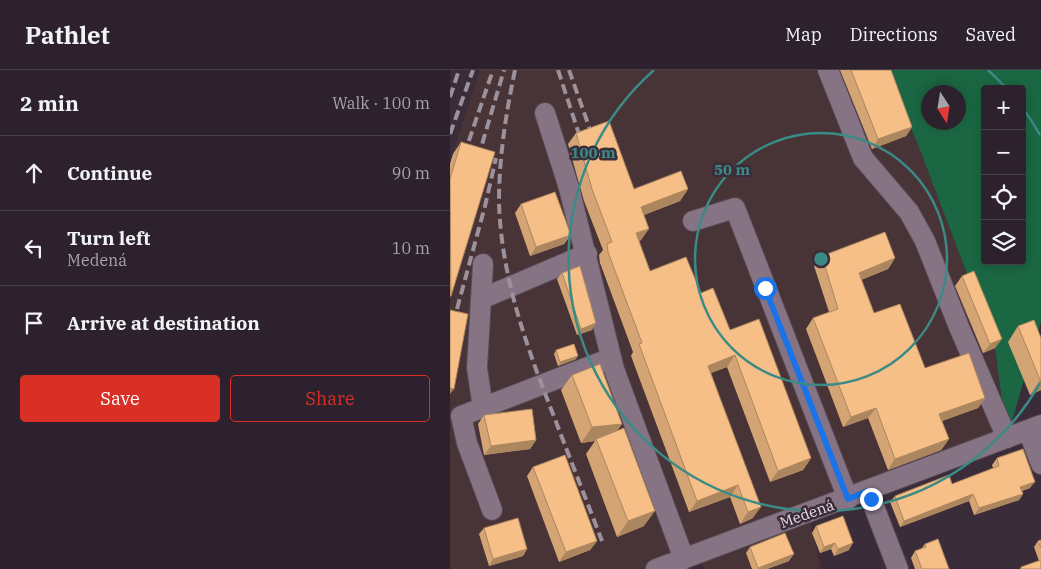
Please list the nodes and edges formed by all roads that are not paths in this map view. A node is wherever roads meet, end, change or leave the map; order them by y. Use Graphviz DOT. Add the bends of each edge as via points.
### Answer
graph roads {
  1 [pos="828,70"];
  2 [pos="545,112"];
  3 [pos="693,221"];
  4 [pos="586,254"];
  5 [pos="483,264"];
  6 [pos="481,299"];
  7 [pos="611,358"];
  8 [pos="483,408"];
  9 [pos="1035,428"];
  10 [pos="1007,438"];
  11 [pos="1041,464"];
  12 [pos="868,491"];
  13 [pos="848,499"];
  14 [pos="492,510"];
  15 [pos="684,559"];
  16 [pos="656,569"];
  17 [pos="898,569"];
  1 -- 10 [label="street" via="863,158 909,212 925,241"];
  2 -- 4 [label="street" via="570,188"];
  3 -- 13 [label="street" via="735,208"];
  4 -- 6 [label="street"];
  4 -- 7 [label="street"];
  5 -- 6 [label="street"];
  6 -- 8 [label="street" via="477,368"];
  7 -- 8 [label="street"];
  7 -- 15 [label="street"];
  8 -- 14 [label="street" via="461,416 467,443"];
  9 -- 10 [label="street, Medená"];
  9 -- 11 [label="street"];
  10 -- 12 [label="street, Medená"];
  12 -- 13 [label="street, Medená"];
  12 -- 17 [label="street"];
  13 -- 15 [label="street, Medená"];
  15 -- 16 [label="street, Medená"];
}
